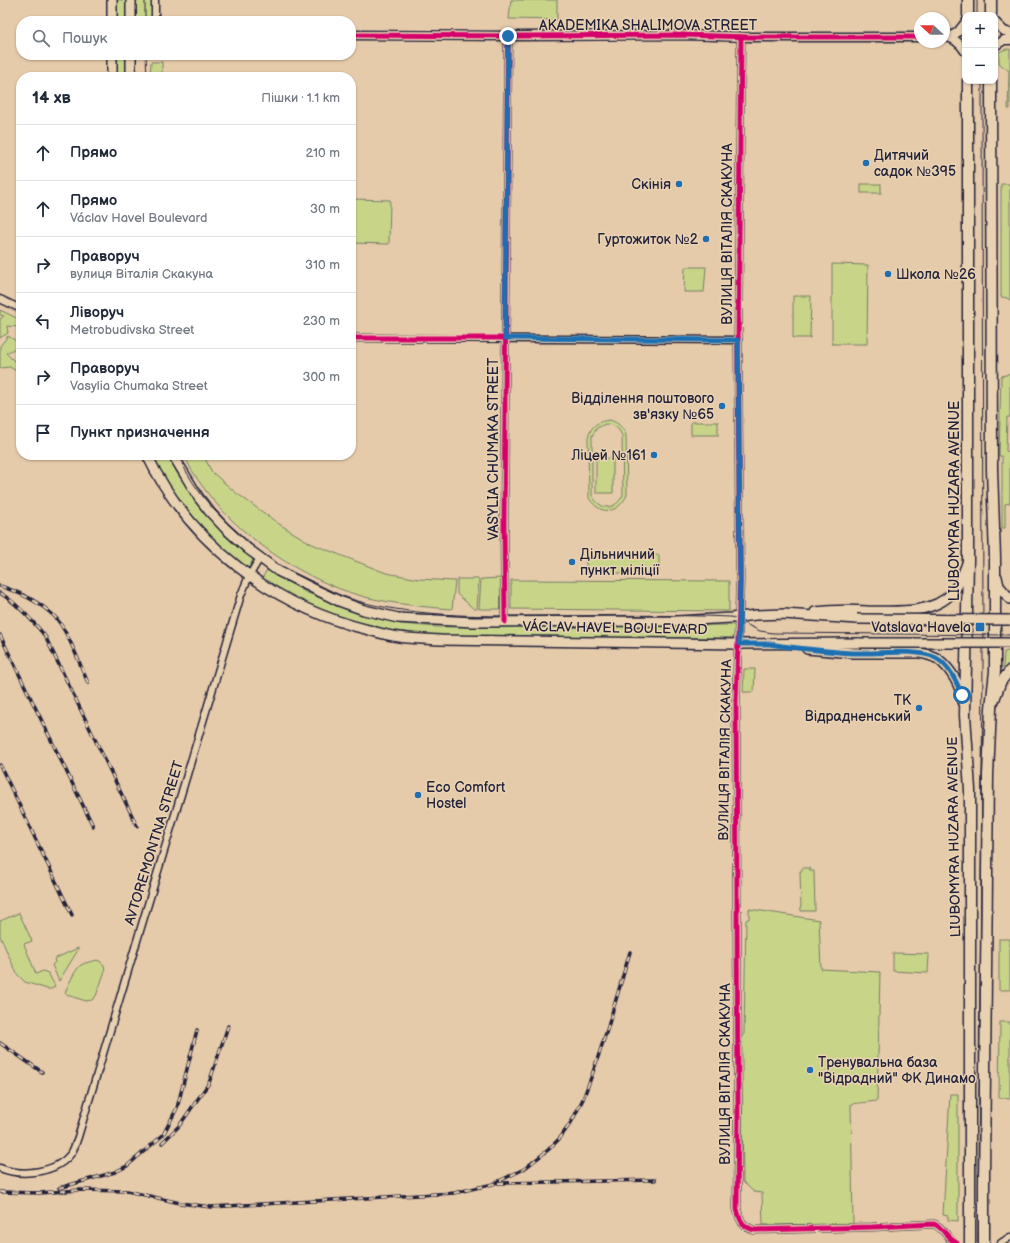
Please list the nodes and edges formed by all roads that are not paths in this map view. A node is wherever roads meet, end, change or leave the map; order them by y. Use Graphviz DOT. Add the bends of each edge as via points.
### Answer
graph roads {
  1 [pos="112,0"];
  2 [pos="131,0"];
  3 [pos="155,0"];
  4 [pos="968,0"];
  5 [pos="992,0"];
  6 [pos="968,12"];
  7 [pos="992,12"];
  8 [pos="112,16"];
  9 [pos="131,16"];
  10 [pos="155,16"];
  11 [pos="998,25"];
  12 [pos="962,27"];
  13 [pos="1010,33"];
  14 [pos="356,35"];
  15 [pos="508,36"];
  16 [pos="950,36"];
  17 [pos="741,37"];
  18 [pos="914,37"];
  19 [pos="950,38"];
  20 [pos="1010,40"];
  21 [pos="998,44"];
  22 [pos="962,48"];
  23 [pos="112,60"];
  24 [pos="131,60"];
  25 [pos="112,72"];
  26 [pos="131,72"];
  27 [pos="968,84"];
  28 [pos="991,84"];
  29 [pos="0,299"];
  30 [pos="16,307"];
  31 [pos="356,338"];
  32 [pos="505,338"];
  33 [pos="738,340"];
  34 [pos="150,460"];
  35 [pos="176,460"];
  36 [pos="260,558"];
  37 [pos="995,558"];
  38 [pos="968,560"];
  39 [pos="249,576"];
  40 [pos="1010,599"];
  41 [pos="784,614"];
  42 [pos="739,617"];
  43 [pos="1010,620"];
  44 [pos="505,622"];
  45 [pos="1010,643"];
  46 [pos="739,644"];
  47 [pos="770,644"];
  48 [pos="1010,670"];
  49 [pos="991,708"];
  50 [pos="965,715"];
  51 [pos="0,1168"];
  52 [pos="1010,1237"];
  53 [pos="955,1243"];
  54 [pos="970,1243"];
  55 [pos="984,1243"];
  56 [pos="1001,1243"];
  1 -- 8 [label="main road"];
  2 -- 9 [label="main road"];
  3 -- 10 [label="street"];
  4 -- 6 [label="main road"];
  5 -- 7 [label="main road"];
  11 -- 13 [label="street"];
  12 -- 16 [label="street"];
  14 -- 15 [label="street, AKADEMIKA SHALIMOVA STREET"];
  15 -- 17 [label="street, AKADEMIKA SHALIMOVA STREET"];
  15 -- 32 [label="street, VASYLIA CHUMAKA STREET"];
  17 -- 18 [label="street, AKADEMIKA SHALIMOVA STREET"];
  17 -- 33 [label="street, ВУЛИЦЯ ВІТАЛІЯ СКАКУНА"];
  19 -- 22 [label="street"];
  20 -- 21 [label="street"];
  23 -- 25 [label="main road"];
  24 -- 26 [label="main road"];
  27 -- 38 [label="main road, LIUBOMYRA HUZARA AVENUE"];
  28 -- 37 [label="main road" via="992,462"];
  29 -- 30 [label="street"];
  31 -- 32 [label="street"];
  32 -- 33 [label="street"];
  32 -- 44 [label="street, VASYLIA CHUMAKA STREET"];
  33 -- 42 [label="street, ВУЛИЦЯ ВІТАЛІЯ СКАКУНА"];
  34 -- 39 [label="main road, VÁCLAV HAVEL BOULEVARD" via="164,487 185,516 211,544"];
  35 -- 36 [label="main road, VÁCLAV HAVEL BOULEVARD" via="210,512"];
  36 -- 39 [label="street, AVTOREMONTNA STREET"];
  36 -- 44 [label="main road, VÁCLAV HAVEL BOULEVARD" via="307,586 364,610 398,618"];
  37 -- 40 [label="main road" via="997,580"];
  37 -- 49 [label="main road" via="995,671"];
  38 -- 41 [label="main road" via="958,585 951,594 928,607 904,611 832,610"];
  38 -- 50 [label="main road, LIUBOMYRA HUZARA AVENUE"];
  39 -- 46 [label="main road, VÁCLAV HAVEL BOULEVARD" via="324,617 398,637 441,640"];
  39 -- 51 [label="street, AVTOREMONTNA STREET" via="72,1152 63,1161 45,1170 30,1173"];
  41 -- 42 [label="main road, VÁCLAV HAVEL BOULEVARD"];
  41 -- 43 [label="main road, VÁCLAV HAVEL BOULEVARD, bridge" via="857,619"];
  42 -- 44 [label="main road, VÁCLAV HAVEL BOULEVARD" via="676,621"];
  42 -- 46 [label="street, ВУЛИЦЯ ВІТАЛІЯ СКАКУНА"];
  45 -- 47 [label="main road, VÁCLAV HAVEL BOULEVARD, bridge"];
  46 -- 47 [label="main road, VÁCLAV HAVEL BOULEVARD"];
  46 -- 53 [label="street, ВУЛИЦЯ ВІТАЛІЯ СКАКУНА" via="736,703 736,1190 741,1223 754,1230 934,1224 940,1226"];
  47 -- 50 [label="main road" via="854,653 929,655 937,659 952,674 962,695"];
  48 -- 49 [label="main road" via="1001,682"];
  49 -- 55 [label="main road" via="987,838"];
  50 -- 54 [label="main road, LIUBOMYRA HUZARA AVENUE" via="970,790"];
  52 -- 56 [label="street"];
}
